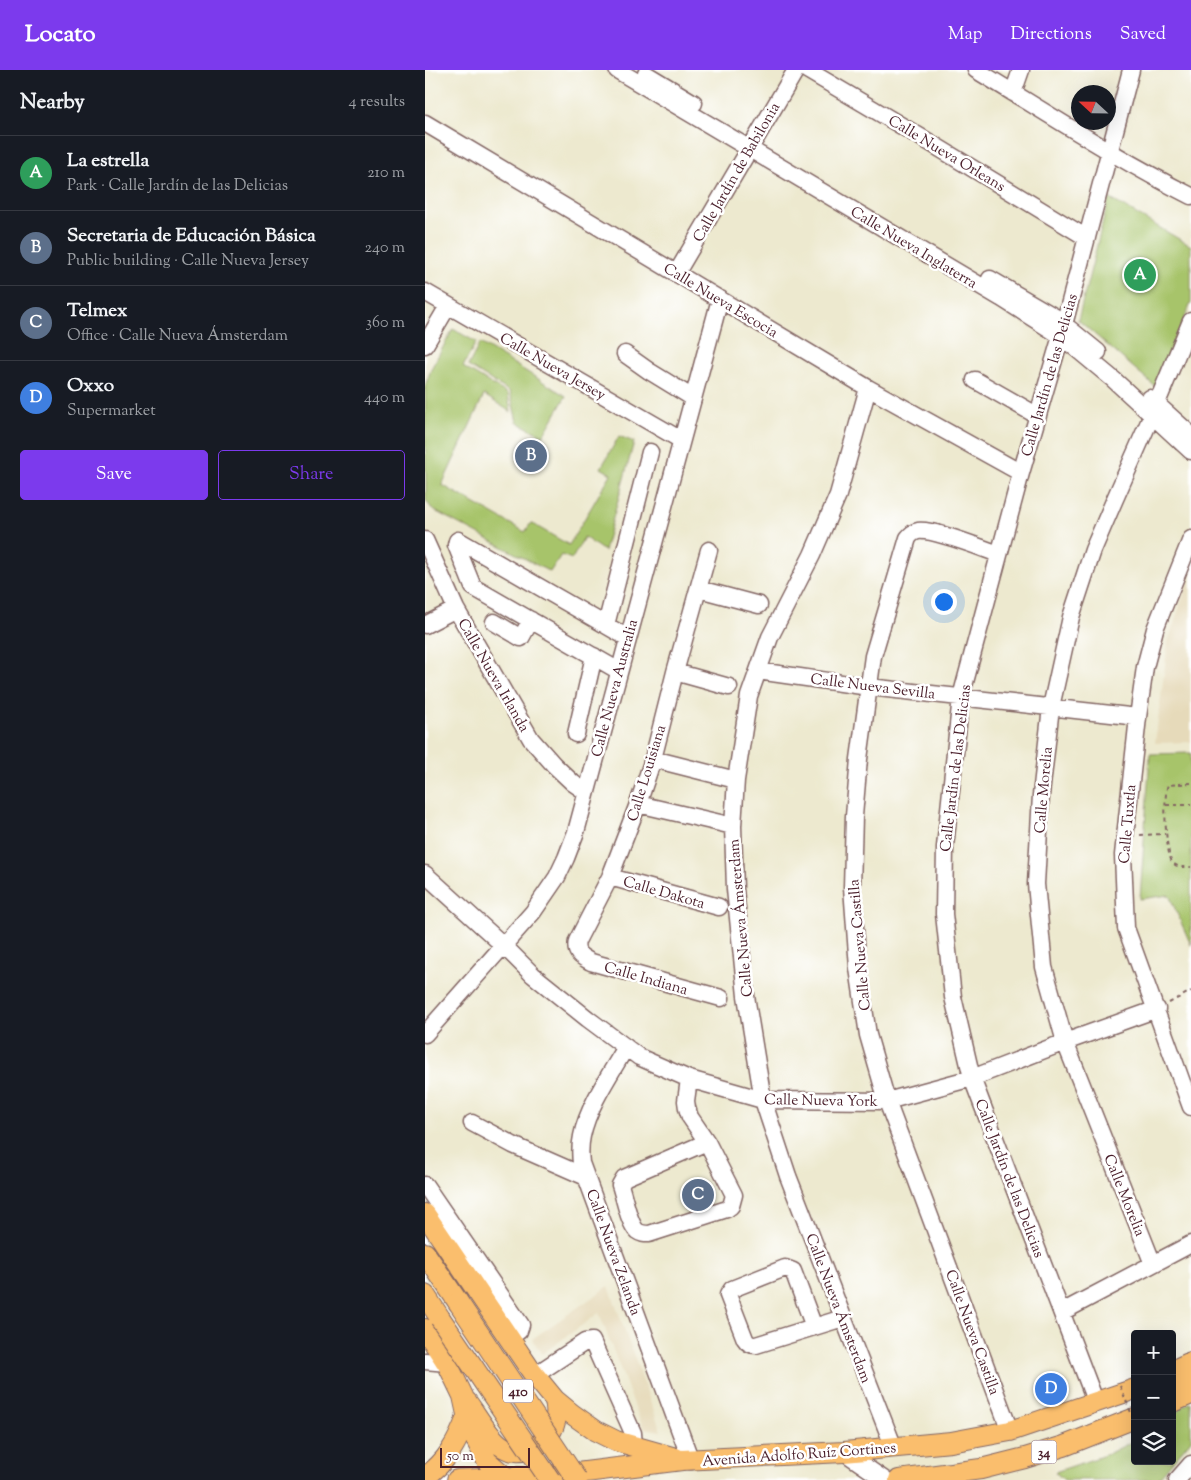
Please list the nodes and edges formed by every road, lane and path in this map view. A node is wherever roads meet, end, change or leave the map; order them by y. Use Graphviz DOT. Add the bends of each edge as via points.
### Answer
graph roads {
  1 [pos="617,70"];
  2 [pos="639,70"];
  3 [pos="796,70"];
  4 [pos="807,70"];
  5 [pos="976,70"];
  6 [pos="1021,70"];
  7 [pos="1131,70"];
  8 [pos="1013,93"];
  9 [pos="425,123"];
  10 [pos="753,145"];
  11 [pos="1111,152"];
  12 [pos="1190,192"];
  13 [pos="1087,238"];
  14 [pos="676,274"];
  15 [pos="425,292"];
  16 [pos="720,299"];
  17 [pos="448,306"];
  18 [pos="1191,321"];
  19 [pos="1063,330"];
  20 [pos="425,345"];
  21 [pos="625,354"];
  22 [pos="975,380"];
  23 [pos="868,388"];
  24 [pos="693,398"];
  25 [pos="1154,410"];
  26 [pos="1037,416"];
  27 [pos="1191,435"];
  28 [pos="681,440"];
  29 [pos="1191,451"];
  30 [pos="650,452"];
  31 [pos="1021,472"];
  32 [pos="1191,539"];
  33 [pos="425,540"];
  34 [pos="709,550"];
  35 [pos="999,554"];
  36 [pos="699,589"];
  37 [pos="759,605"];
  38 [pos="456,609"];
  39 [pos="531,620"];
  40 [pos="494,622"];
  41 [pos="425,625"];
  42 [pos="606,625"];
  43 [pos="628,638"];
  44 [pos="594,656"];
  45 [pos="619,671"];
  46 [pos="758,671"];
  47 [pos="675,672"];
  48 [pos="729,687"];
  49 [pos="869,687"];
  50 [pos="961,697"];
  51 [pos="1051,707"];
  52 [pos="1138,717"];
  53 [pos="576,734"];
  54 [pos="653,759"];
  55 [pos="736,780"];
  56 [pos="1191,783"];
  57 [pos="586,792"];
  58 [pos="638,804"];
  59 [pos="1166,805"];
  60 [pos="1191,805"];
  61 [pos="733,826"];
  62 [pos="1125,834"];
  63 [pos="1166,834"];
  64 [pos="1191,867"];
  65 [pos="425,874"];
  66 [pos="610,876"];
  67 [pos="719,907"];
  68 [pos="503,945"];
  69 [pos="576,950"];
  70 [pos="1191,991"];
  71 [pos="721,998"];
  72 [pos="1157,1010"];
  73 [pos="425,1034"];
  74 [pos="1065,1042"];
  75 [pos="626,1047"];
  76 [pos="972,1078"];
  77 [pos="689,1079"];
  78 [pos="763,1100"];
  79 [pos="887,1101"];
  80 [pos="1191,1107"];
  81 [pos="472,1123"];
  82 [pos="707,1142"];
  83 [pos="586,1176"];
  84 [pos="425,1185"];
  85 [pos="425,1214"];
  86 [pos="1191,1244"];
  87 [pos="425,1253"];
  88 [pos="1153,1264"];
  89 [pos="425,1295"];
  90 [pos="1062,1312"];
  91 [pos="843,1318"];
  92 [pos="433,1324"];
  93 [pos="814,1327"];
  94 [pos="507,1336"];
  95 [pos="425,1361"];
  96 [pos="1191,1362"];
  97 [pos="447,1363"];
  98 [pos="1176,1370"];
  99 [pos="535,1375"];
  100 [pos="1191,1378"];
  101 [pos="1176,1385"];
  102 [pos="1127,1388"];
  103 [pos="1191,1394"];
  104 [pos="463,1396"];
  105 [pos="555,1400"];
  106 [pos="1176,1400"];
  107 [pos="1095,1403"];
  108 [pos="467,1417"];
  109 [pos="1131,1420"];
  110 [pos="1135,1420"];
  111 [pos="1010,1431"];
  112 [pos="634,1446"];
  113 [pos="893,1448"];
  114 [pos="844,1452"];
  115 [pos="799,1455"];
  116 [pos="686,1460"];
  117 [pos="1191,1464"];
  118 [pos="950,1473"];
  119 [pos="425,1477"];
  120 [pos="507,1479"];
  121 [pos="457,1480"];
  122 [pos="550,1480"];
  123 [pos="577,1480"];
  124 [pos="622,1480"];
  125 [pos="885,1480"];
  126 [pos="899,1480"];
  127 [pos="1177,1480"];
  1 -- 10 [label="street, Calle Nueva Inglaterra"];
  2 -- 10 [label="street, Calle Nueva Inglaterra"];
  3 -- 10 [label="street, Calle Jardín de Babilonia"];
  4 -- 13 [label="street, Calle Nueva Orleans"];
  5 -- 8 [label="street"];
  6 -- 8 [label="street"];
  7 -- 11 [label="street, Calle Jardín de las Delicias"];
  8 -- 11 [label="street"];
  9 -- 14 [label="street, Calle Nueva Escocia"];
  10 -- 14 [label="street, Calle Jardín de Babilonia"];
  10 -- 19 [label="street, Calle Nueva Inglaterra" via="985,289"];
  11 -- 12 [label="street"];
  11 -- 13 [label="street, Calle Jardín de las Delicias"];
  13 -- 19 [label="street, Calle Jardín de las Delicias"];
  14 -- 16 [label="street, Calle Nueva Escocia"];
  15 -- 17 [label="street, Calle Nueva Jersey"];
  16 -- 23 [label="street, Calle Nueva Escocia"];
  16 -- 24 [label="street, Calle Nueva Australia"];
  17 -- 20 [label="street"];
  17 -- 28 [label="street, Calle Nueva Jersey"];
  18 -- 25 [label="street, Calle Morelia"];
  19 -- 25 [label="street, Calle Nueva Inglaterra" via="1114,380"];
  19 -- 26 [label="street, Calle Jardín de las Delicias"];
  21 -- 24 [label="street"];
  22 -- 26 [label="street"];
  23 -- 31 [label="street, Calle Nueva Escocia"];
  23 -- 46 [label="street, Calle Nueva Ámsterdam" via="835,502 813,555 770,637"];
  24 -- 28 [label="street, Calle Nueva Australia"];
  25 -- 27 [label="street, Calle Nueva Inglaterra"];
  25 -- 29 [label="street, Calle Nueva Inglaterra"];
  25 -- 51 [label="street, Calle Morelia" via="1081,584"];
  26 -- 31 [label="street, Calle Jardín de las Delicias"];
  28 -- 43 [label="street, Calle Nueva Australia"];
  30 -- 42 [label="street"];
  31 -- 35 [label="street, Calle Jardín de las Delicias"];
  32 -- 52 [label="street, Calle Tuxtla" via="1155,629 1145,667"];
  33 -- 38 [label="street, Calle Nueva Irlanda"];
  34 -- 36 [label="street, Calle Louisiana"];
  35 -- 49 [label="street, Calle Nueva Castilla" via="929,532 912,533 903,550 873,656"];
  35 -- 50 [label="street, Calle Jardín de las Delicias"];
  36 -- 37 [label="street"];
  36 -- 47 [label="street, Calle Louisiana"];
  38 -- 41 [label="street"];
  38 -- 57 [label="street, Calle Nueva Irlanda" via="531,739 554,765"];
  39 -- 40 [label="street" via="521,638"];
  39 -- 42 [label="street" via="472,586 457,540"];
  39 -- 44 [label="street"];
  42 -- 43 [label="street"];
  43 -- 45 [label="street, Calle Nueva Australia"];
  44 -- 45 [label="street"];
  44 -- 53 [label="street"];
  45 -- 57 [label="street, Calle Nueva Australia"];
  46 -- 49 [label="street, Calle Nueva Sevilla"];
  46 -- 55 [label="street, Calle Nueva Ámsterdam" via="749,696"];
  47 -- 48 [label="street"];
  47 -- 54 [label="street, Calle Louisiana"];
  49 -- 50 [label="street, Calle Nueva Sevilla"];
  49 -- 79 [label="street, Calle Nueva Castilla" via="858,768 852,887 867,1035"];
  50 -- 51 [label="street, Calle Nueva Sevilla"];
  50 -- 76 [label="street, Calle Jardín de las Delicias" via="945,847 944,914 953,997"];
  51 -- 52 [label="street, Calle Nueva Sevilla"];
  51 -- 74 [label="street, Calle Morelia" via="1041,795 1036,884 1044,967"];
  52 -- 62 [label="street, Calle Tuxtla"];
  54 -- 55 [label="street"];
  54 -- 58 [label="street, Calle Louisiana"];
  55 -- 61 [label="street, Calle Nueva Ámsterdam"];
  56 -- 59 [label="path" via="1168,785"];
  57 -- 68 [label="street, Calle Nueva Australia" via="575,832 557,877 533,912"];
  58 -- 61 [label="street"];
  58 -- 66 [label="street, Calle Louisiana"];
  59 -- 60 [label="path"];
  59 -- 63 [label="path"];
  61 -- 78 [label="street, Calle Nueva Ámsterdam" via="735,889 746,996"];
  62 -- 63 [label="path"];
  62 -- 72 [label="street, Calle Tuxtla" via="1126,928"];
  63 -- 64 [label="path" via="1170,859 1178,867"];
  65 -- 68 [label="street, Calle Nueva York"];
  66 -- 67 [label="street, Calle Dakota"];
  66 -- 69 [label="street, Calle Louisiana"];
  68 -- 73 [label="street, Calle Nueva Australia"];
  68 -- 75 [label="street, Calle Nueva York" via="533,975"];
  69 -- 71 [label="street, Calle Indiana" via="591,962"];
  70 -- 72 [label="path"];
  72 -- 74 [label="street, Calle Nueva York"];
  72 -- 80 [label="street, Calle Tuxtla"];
  74 -- 76 [label="street, Calle Nueva York"];
  74 -- 88 [label="street, Calle Morelia"];
  75 -- 77 [label="street, Calle Nueva York" via="639,1057"];
  75 -- 83 [label="street, Calle Nueva Zelanda" via="584,1127 581,1163"];
  76 -- 79 [label="street, Calle Nueva York"];
  76 -- 90 [label="street, Calle Jardín de las Delicias"];
  77 -- 78 [label="street, Calle Nueva York"];
  77 -- 82 [label="street" via="687,1108"];
  78 -- 79 [label="street, Calle Nueva York"];
  78 -- 91 [label="street, Calle Nueva Ámsterdam" via="788,1176"];
  79 -- 111 [label="street, Calle Nueva Castilla"];
  81 -- 83 [label="street" via="513,1145"];
  82 -- 82 [label="street" via="733,1195 731,1206 649,1234 635,1229 620,1185 622,1180"];
  83 -- 116 [label="street, Calle Nueva Zelanda"];
  84 -- 94 [label="street" via="521,1325 519,1331"];
  85 -- 94 [label="main road"];
  86 -- 88 [label="street"];
  87 -- 123 [label="main road, 410, bridge"];
  88 -- 90 [label="street"];
  89 -- 92 [label="main road, 410"];
  90 -- 107 [label="street, Calle Jardín de las Delicias"];
  91 -- 93 [label="street"];
  91 -- 113 [label="street, Calle Nueva Ámsterdam"];
  92 -- 97 [label="main road"];
  92 -- 122 [label="main road, 410, bridge"];
  93 -- 93 [label="street" via="752,1345 745,1339 728,1295 732,1289 785,1268 790,1269"];
  94 -- 99 [label="main road"];
  95 -- 97 [label="street"];
  96 -- 98 [label="main road"];
  97 -- 104 [label="main road"];
  99 -- 105 [label="main road"];
  99 -- 112 [label="street" via="585,1342 592,1341 633,1433"];
  100 -- 101 [label="main road"];
  102 -- 107 [label="main road, Avenida Adolfo Ruíz Cortines / 34"];
  102 -- 110 [label="path, bridge"];
  103 -- 106 [label="main road"];
  104 -- 105 [label="main road" via="493,1438 507,1449 519,1453 544,1441 557,1417"];
  104 -- 108 [label="main road"];
  105 -- 112 [label="main road" via="596,1431"];
  107 -- 111 [label="main road, Avenida Adolfo Ruíz Cortines / 34"];
  107 -- 118 [label="main road" via="1097,1415 1087,1428 1078,1433 983,1459"];
  108 -- 119 [label="main road" via="448,1455"];
  108 -- 120 [label="main road" via="487,1461"];
  109 -- 118 [label="main road, 34" via="1025,1458"];
  111 -- 113 [label="main road, Avenida Adolfo Ruíz Cortines / 34"];
  112 -- 116 [label="main road"];
  113 -- 114 [label="main road, Avenida Adolfo Ruíz Cortines / 34"];
  114 -- 115 [label="main road, Avenida Adolfo Ruíz Cortines / 34"];
  114 -- 125 [label="street"];
  115 -- 116 [label="main road, Avenida Adolfo Ruíz Cortines / 34"];
  115 -- 124 [label="main road" via="749,1469 632,1476"];
  116 -- 120 [label="main road, Avenida Adolfo Ruíz Cortines / 34" via="561,1476"];
  117 -- 127 [label="street"];
  118 -- 126 [label="main road, 34"];
  120 -- 121 [label="main road, Avenida Adolfo Ruíz Cortines / 34"];
}
